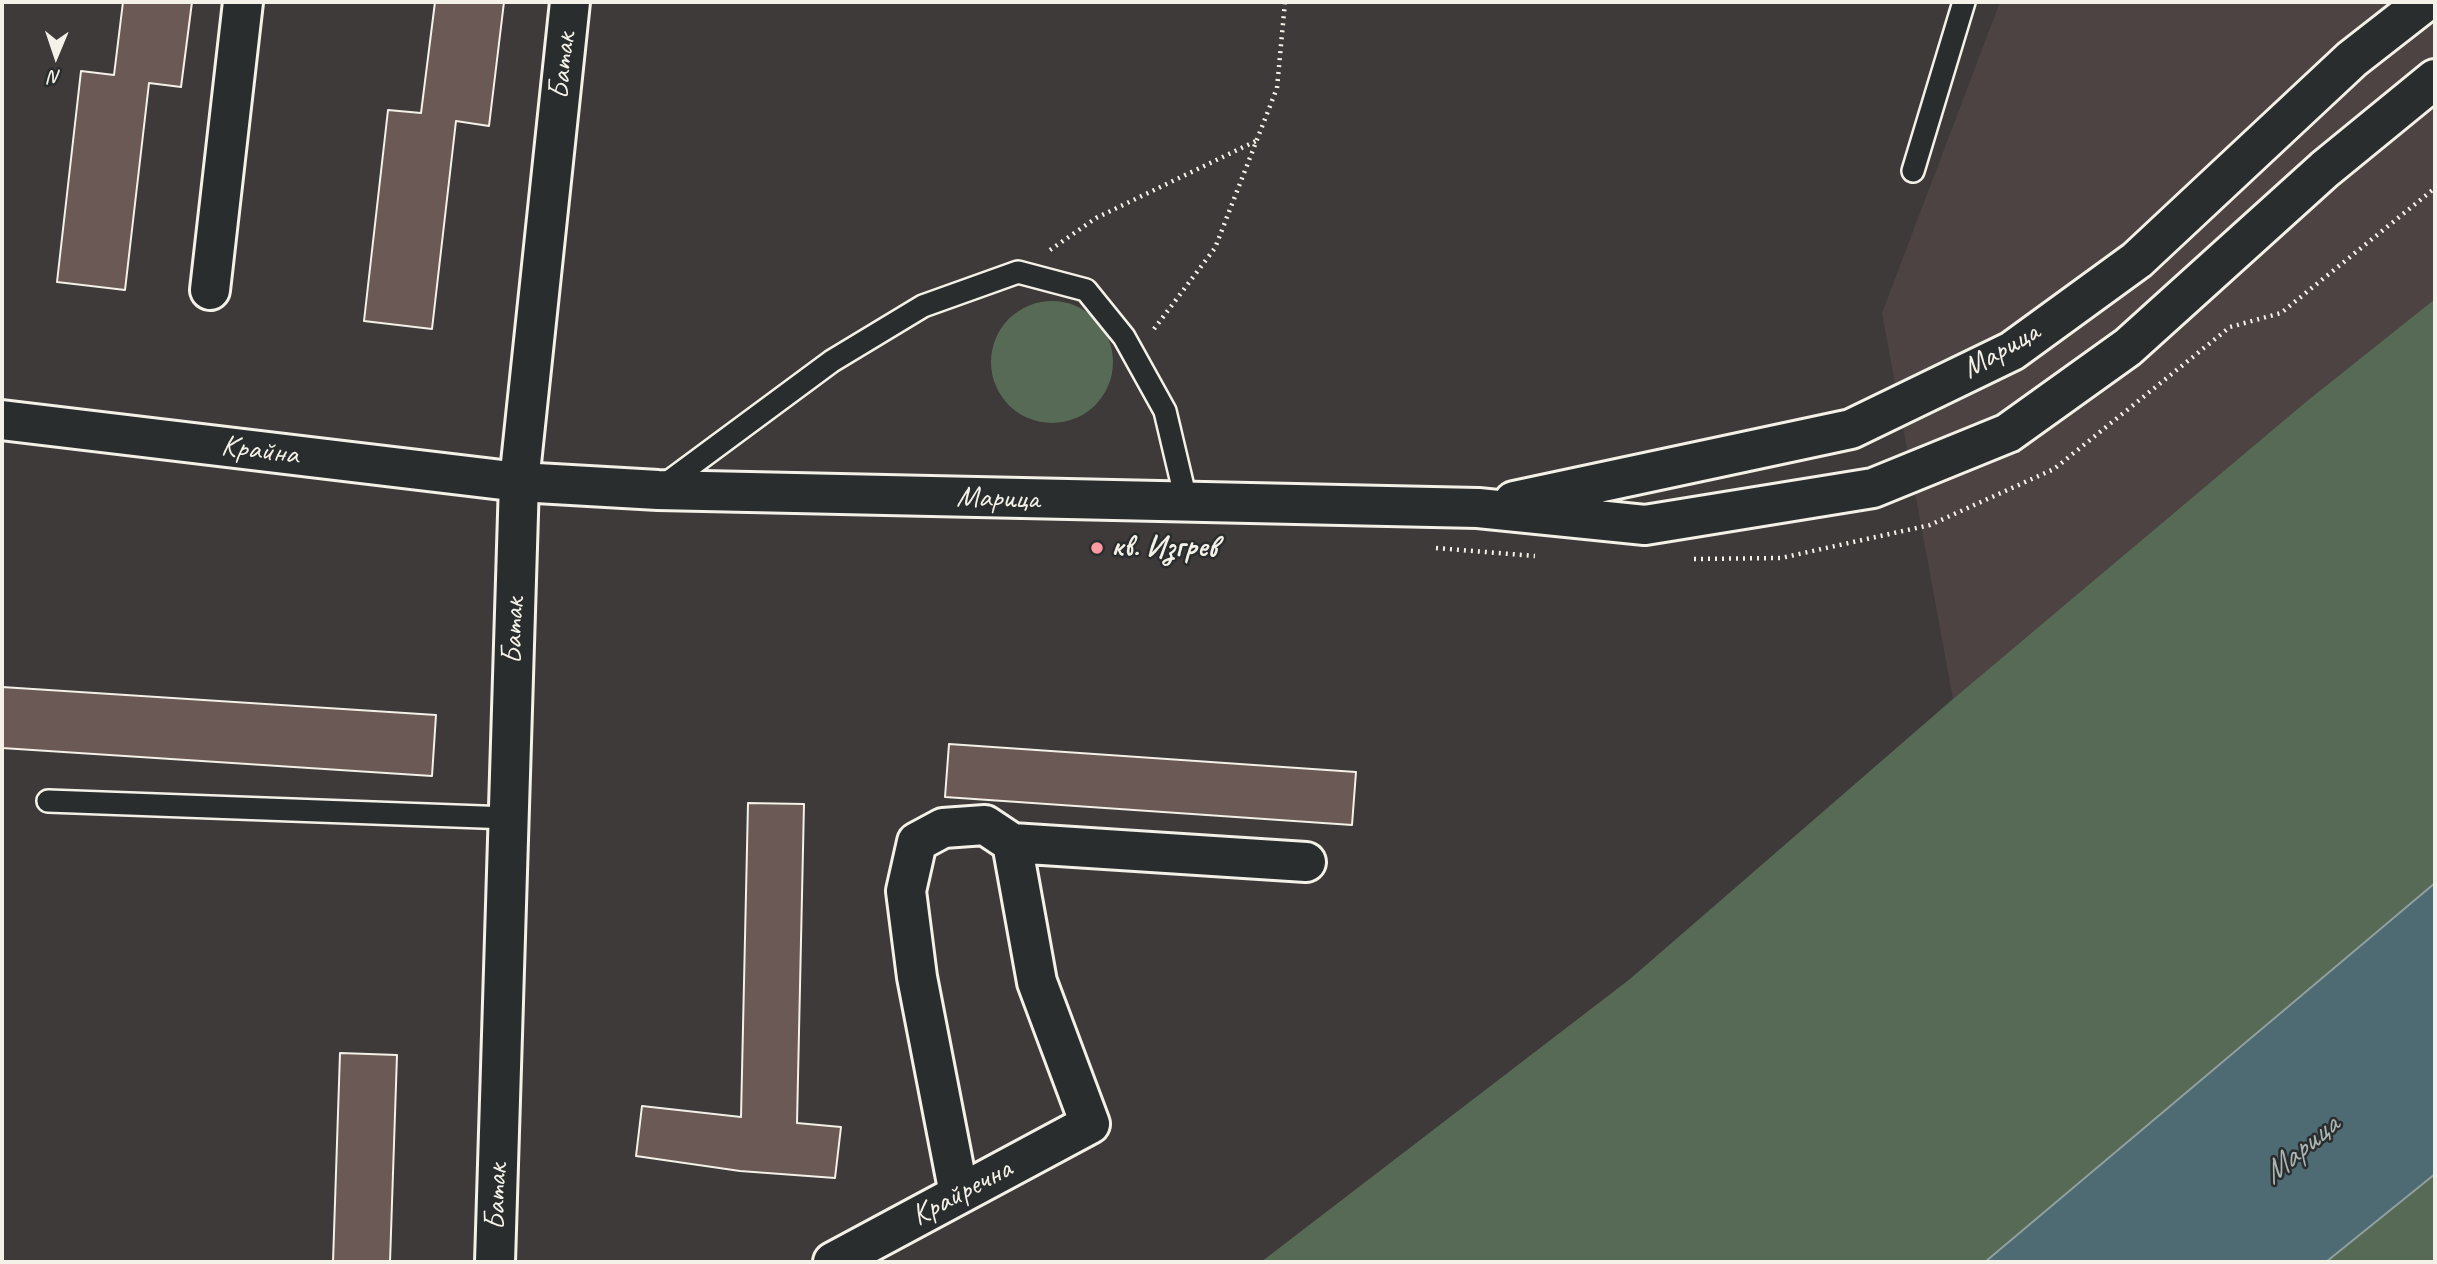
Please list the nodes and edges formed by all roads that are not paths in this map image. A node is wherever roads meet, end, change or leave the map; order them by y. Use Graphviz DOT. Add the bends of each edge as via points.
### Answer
graph roads {
  1 [pos="243,2"];
  2 [pos="570,2"];
  3 [pos="1964,2"];
  4 [pos="2425,2"];
  5 [pos="2435,79"];
  6 [pos="1913,171"];
  7 [pos="210,290"];
  8 [pos="2,421"];
  9 [pos="519,482"];
  10 [pos="658,490"];
  11 [pos="1187,504"];
  12 [pos="1478,508"];
  13 [pos="48,801"];
  14 [pos="509,818"];
  15 [pos="1012,843"];
  16 [pos="1306,862"];
  17 [pos="959,1194"];
  18 [pos="495,1262"];
  19 [pos="833,1262"];
  1 -- 7 [label="street"];
  2 -- 9 [label="street, Батак"];
  3 -- 6 [label="lane"];
  4 -- 12 [label="street, Марица" via="2352,59 2137,260 2012,351 1851,429"];
  5 -- 12 [label="street, Марица" via="2325,169 2127,347 2008,433 1873,488 1646,525"];
  8 -- 9 [label="street, Крайна"];
  9 -- 10 [label="street, Марица"];
  9 -- 14 [label="street, Батак"];
  10 -- 11 [label="street, Марица"];
  10 -- 11 [label="lane" via="832,360 923,306 1018,272 1086,290 1124,337 1165,411"];
  11 -- 12 [label="street, Марица"];
  13 -- 14 [label="lane"];
  14 -- 18 [label="street, Батак"];
  15 -- 16 [label="street"];
  15 -- 17 [label="street, Крайречна" via="1037,982 1090,1124"];
  15 -- 17 [label="street" via="985,825 943,828 917,842 906,891 917,977"];
  17 -- 19 [label="street, Крайречна"];
}
